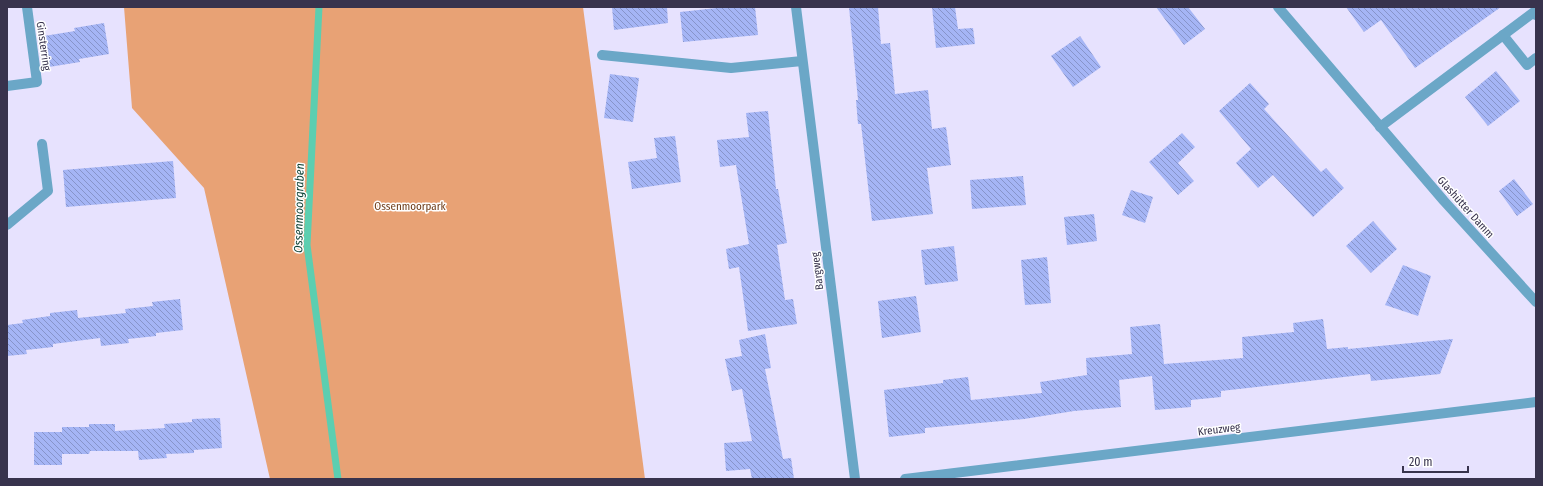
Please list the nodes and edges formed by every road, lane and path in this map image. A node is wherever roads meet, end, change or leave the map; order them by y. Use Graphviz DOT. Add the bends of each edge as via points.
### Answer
graph roads {
  1 [pos="27,7"];
  2 [pos="796,7"];
  3 [pos="1278,7"];
  4 [pos="1536,15"];
  5 [pos="1503,35"];
  6 [pos="602,55"];
  7 [pos="1536,58"];
  8 [pos="802,61"];
  9 [pos="7,86"];
  10 [pos="1380,127"];
  11 [pos="42,144"];
  12 [pos="7,226"];
  13 [pos="1536,302"];
  14 [pos="1536,402"];
  15 [pos="855,479"];
  16 [pos="905,479"];
  1 -- 9 [label="street, Ginsterring" via="37,82"];
  2 -- 8 [label="street, Bargweg"];
  3 -- 10 [label="street, Glashütter Damm"];
  4 -- 5 [label="street" via="1534,12"];
  5 -- 7 [label="street" via="1527,65"];
  5 -- 10 [label="street"];
  6 -- 8 [label="street" via="731,68"];
  8 -- 15 [label="street, Bargweg"];
  10 -- 13 [label="street, Glashütter Damm"];
  11 -- 12 [label="street" via="48,192"];
  14 -- 16 [label="street, Kreuzweg"];
}
